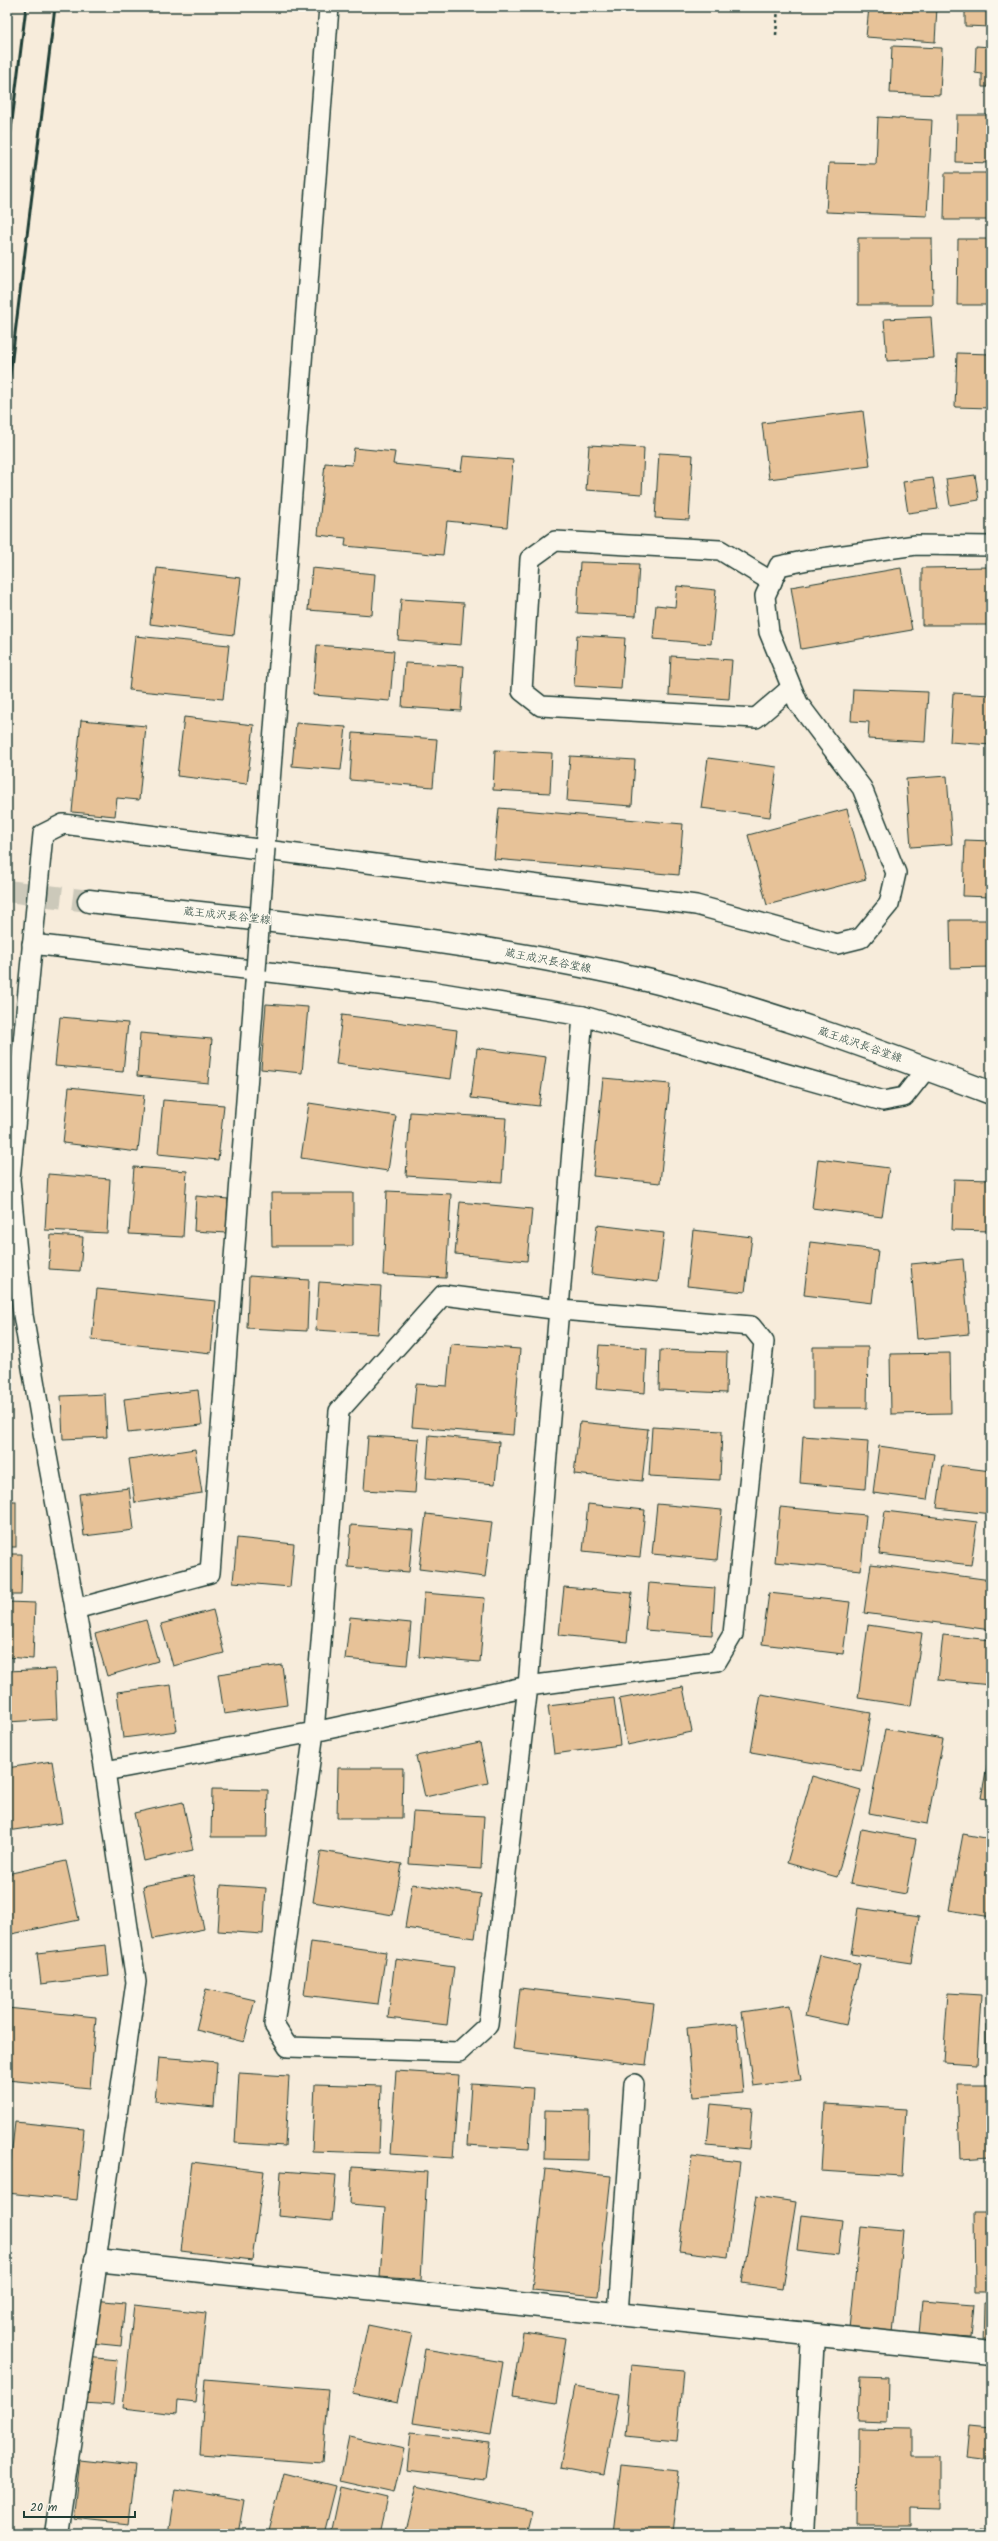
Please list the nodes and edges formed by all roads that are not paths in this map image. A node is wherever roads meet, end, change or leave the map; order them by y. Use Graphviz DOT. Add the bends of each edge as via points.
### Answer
graph roads {
  1 [pos="329,7"];
  2 [pos="991,546"];
  3 [pos="772,582"];
  4 [pos="791,688"];
  5 [pos="265,848"];
  6 [pos="89,901"];
  7 [pos="32,944"];
  8 [pos="256,970"];
  9 [pos="584,1016"];
  10 [pos="926,1069"];
  11 [pos="991,1093"];
  12 [pos="561,1310"];
  13 [pos="75,1609"];
  14 [pos="528,1686"];
  15 [pos="314,1732"];
  16 [pos="105,1771"];
  17 [pos="634,2084"];
  18 [pos="96,2260"];
  19 [pos="618,2314"];
  20 [pos="813,2335"];
  21 [pos="991,2353"];
  22 [pos="56,2534"];
  23 [pos="802,2534"];
  1 -- 5 [label="lane"];
  2 -- 3 [label="lane" via="916,545 808,560 779,566"];
  3 -- 4 [label="lane" via="765,596 769,632"];
  3 -- 4 [label="lane" via="720,550 555,541 530,560 522,691 542,706 756,718"];
  4 -- 5 [label="lane" via="798,703 862,788 896,873 889,904 862,938 837,944 696,906"];
  5 -- 7 [label="lane" via="63,824 42,834"];
  5 -- 8 [label="lane, bridge"];
  6 -- 10 [label="street, 蔵王成沢長谷堂線" via="311,926 519,955 651,982 770,1014"];
  7 -- 8 [label="lane"];
  7 -- 13 [label="lane" via="10,1179 23,1315"];
  8 -- 9 [label="lane" via="430,991"];
  8 -- 13 [label="lane" via="210,1573"];
  9 -- 10 [label="lane" via="883,1101 904,1097"];
  9 -- 12 [label="lane"];
  10 -- 11 [label="street, 蔵王成沢長谷堂線"];
  12 -- 14 [label="lane"];
  12 -- 14 [label="lane" via="751,1326 764,1342 733,1634 717,1661"];
  12 -- 15 [label="lane" via="443,1295 339,1411"];
  13 -- 16 [label="lane"];
  14 -- 15 [label="lane"];
  14 -- 15 [label="lane" via="488,2025 459,2052 288,2047 274,2025"];
  15 -- 16 [label="lane"];
  16 -- 18 [label="lane" via="136,1982"];
  17 -- 19 [label="lane"];
  18 -- 19 [label="street"];
  18 -- 22 [label="street"];
  19 -- 20 [label="street"];
  20 -- 21 [label="street"];
  20 -- 23 [label="street"];
}
